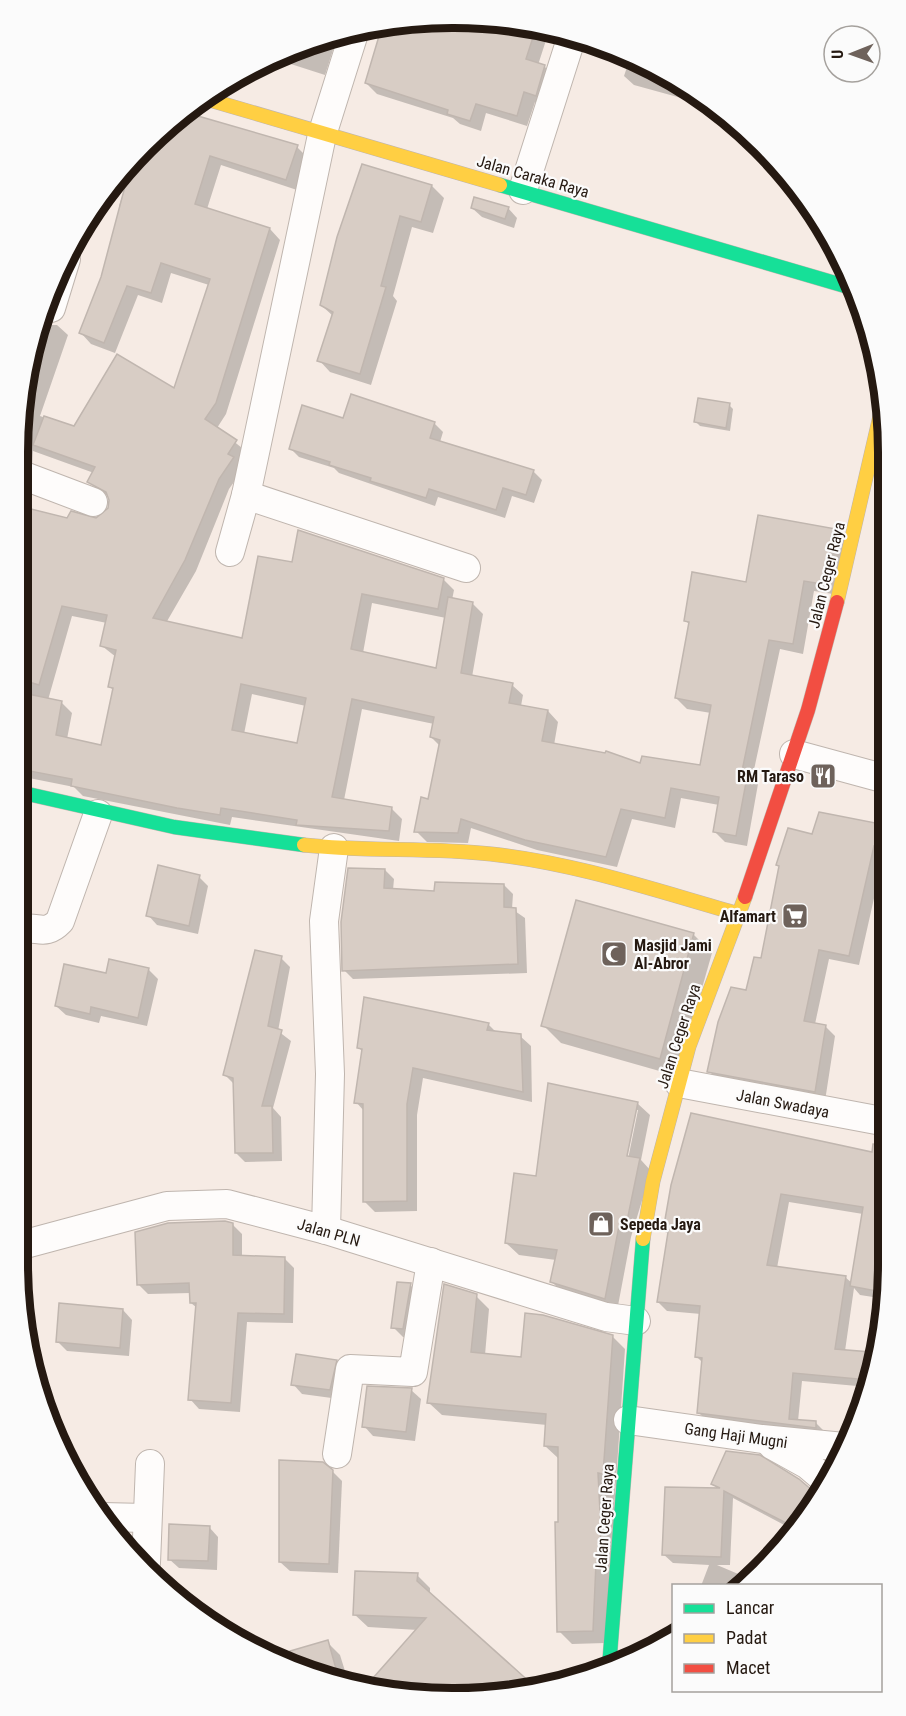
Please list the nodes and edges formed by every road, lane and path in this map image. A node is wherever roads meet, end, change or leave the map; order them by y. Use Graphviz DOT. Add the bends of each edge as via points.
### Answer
graph roads {
  1 [pos="352,41"];
  2 [pos="569,45"];
  3 [pos="215,102"];
  4 [pos="322,135"];
  5 [pos="524,190"];
  6 [pos="843,285"];
  7 [pos="877,430"];
  8 [pos="28,477"];
  9 [pos="246,495"];
  10 [pos="93,502"];
  11 [pos="230,552"];
  12 [pos="466,568"];
  13 [pos="794,754"];
  14 [pos="878,777"];
  15 [pos="28,795"];
  16 [pos="98,814"];
  17 [pos="334,848"];
  18 [pos="739,914"];
  19 [pos="28,929"];
  20 [pos="679,1083"];
  21 [pos="878,1120"];
  22 [pos="326,1230"];
  23 [pos="28,1243"];
  24 [pos="431,1262"];
  25 [pos="636,1322"];
  26 [pos="628,1420"];
  27 [pos="762,1439"];
  28 [pos="836,1446"];
  29 [pos="338,1454"];
  30 [pos="150,1464"];
  31 [pos="821,1476"];
  32 [pos="113,1517"];
  33 [pos="146,1518"];
  34 [pos="146,1556"];
  35 [pos="610,1657"];
  1 -- 4 [label="street"];
  2 -- 5 [label="street"];
  3 -- 4 [label="street, Jalan Caraka Raya"];
  4 -- 5 [label="street, Jalan Caraka Raya"];
  4 -- 9 [label="street"];
  5 -- 6 [label="street, Jalan Caraka Raya"];
  7 -- 13 [label="street, Jalan Ceger Raya" via="850,553"];
  8 -- 10 [label="street"];
  9 -- 11 [label="street"];
  9 -- 12 [label="street"];
  13 -- 14 [label="street"];
  13 -- 18 [label="street, Jalan Ceger Raya"];
  15 -- 16 [label="street"];
  16 -- 17 [label="street" via="214,836"];
  16 -- 19 [label="street" via="60,921 44,932"];
  17 -- 18 [label="street" via="490,853 579,868"];
  17 -- 22 [label="street" via="324,921 330,1074"];
  18 -- 20 [label="street, Jalan Ceger Raya"];
  20 -- 21 [label="street, Jalan Swadaya"];
  20 -- 25 [label="street, Jalan Ceger Raya" via="653,1181"];
  22 -- 23 [label="street, Jalan PLN" via="227,1204 167,1206"];
  22 -- 24 [label="street, Jalan PLN"];
  24 -- 25 [label="street, Jalan PLN" via="606,1317"];
  24 -- 29 [label="street" via="414,1372 350,1369"];
  25 -- 26 [label="street, Jalan Ceger Raya"];
  26 -- 27 [label="street, Gang Haji Mugni"];
  26 -- 35 [label="street, Jalan Ceger Raya"];
  27 -- 28 [label="street, Gang Haji Mugni"];
  27 -- 31 [label="street"];
  30 -- 33 [label="street"];
  32 -- 33 [label="street"];
  33 -- 34 [label="street"];
}
